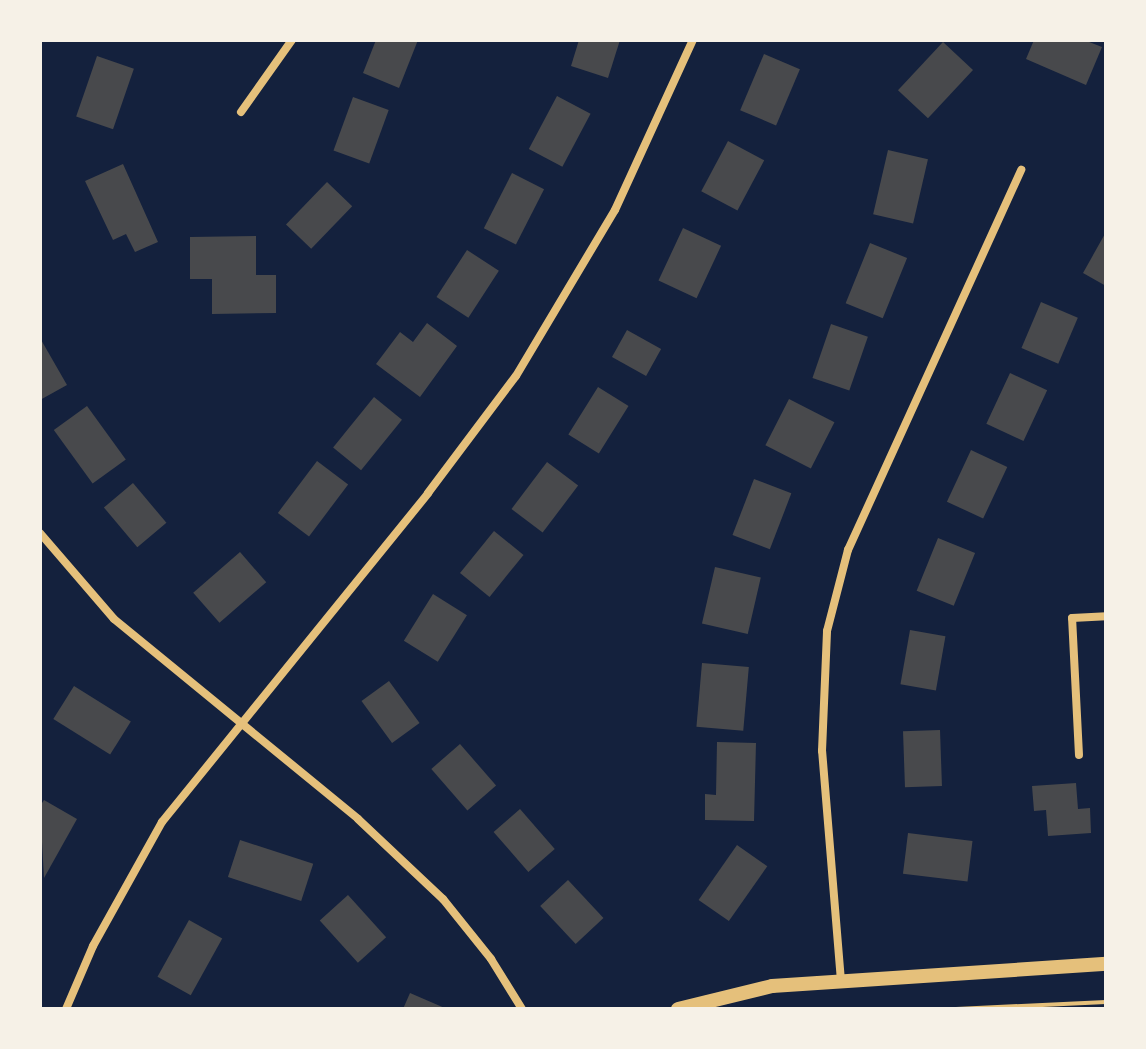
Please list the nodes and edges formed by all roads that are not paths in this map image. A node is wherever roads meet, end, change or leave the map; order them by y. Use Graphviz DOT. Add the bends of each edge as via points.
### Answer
graph roads {
  1 [pos="292,40"];
  2 [pos="693,40"];
  3 [pos="241,112"];
  4 [pos="1021,170"];
  5 [pos="40,533"];
  6 [pos="1106,616"];
  7 [pos="239,724"];
  8 [pos="1079,755"];
  9 [pos="1106,964"];
  10 [pos="841,981"];
  11 [pos="66,1009"];
  12 [pos="522,1009"];
  13 [pos="678,1009"];
  1 -- 3 [label="street"];
  2 -- 7 [label="street" via="615,210 516,376 428,493"];
  4 -- 10 [label="street" via="848,550 827,631 822,751"];
  5 -- 7 [label="street" via="114,619"];
  6 -- 8 [label="street" via="1072,618"];
  7 -- 11 [label="street" via="162,822 93,946"];
  7 -- 12 [label="street" via="358,819 443,899"];
  9 -- 10 [label="street"];
  10 -- 13 [label="street" via="772,986"];
}
